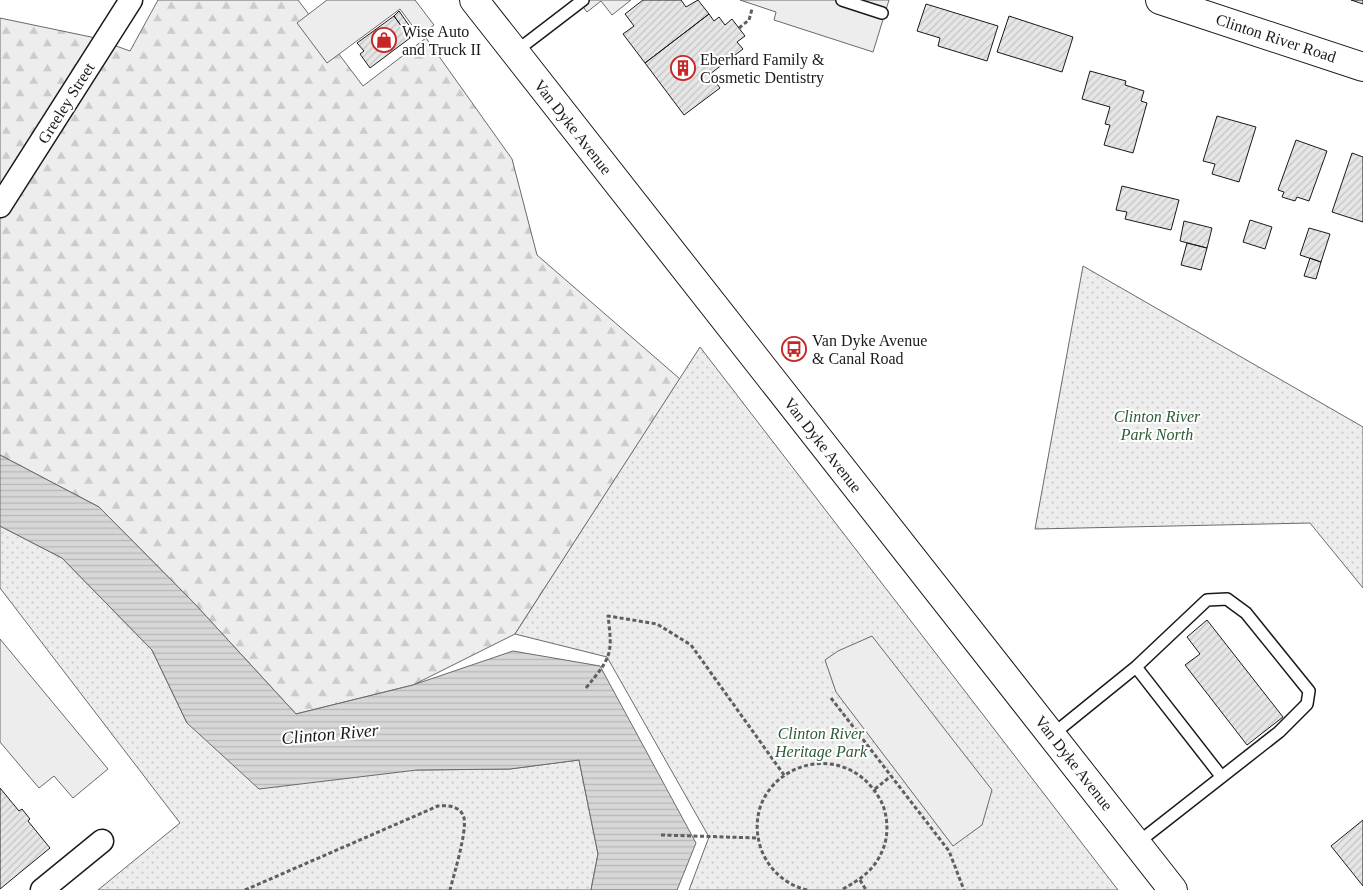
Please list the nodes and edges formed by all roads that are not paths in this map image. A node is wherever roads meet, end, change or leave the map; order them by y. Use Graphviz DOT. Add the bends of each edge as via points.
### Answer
graph roads {
  1 [pos="131,0"];
  2 [pos="474,0"];
  3 [pos="583,0"];
  4 [pos="842,0"];
  5 [pos="1160,0"];
  6 [pos="882,13"];
  7 [pos="515,52"];
  8 [pos="1363,67"];
  9 [pos="0,206"];
  10 [pos="1136,667"];
  11 [pos="1052,735"];
  12 [pos="1221,776"];
  13 [pos="102,842"];
  14 [pos="1136,844"];
  15 [pos="42,890"];
  16 [pos="1173,890"];
  1 -- 9 [label="street, Greeley Street"];
  2 -- 7 [label="main road, Van Dyke Avenue"];
  3 -- 7 [label="lane"];
  4 -- 6 [label="lane"];
  5 -- 8 [label="main road, Clinton River Road"];
  7 -- 11 [label="main road, Van Dyke Avenue"];
  10 -- 11 [label="lane"];
  10 -- 12 [label="lane"];
  10 -- 12 [label="lane" via="1206,600 1227,599 1246,613 1309,692 1307,704 1279,732"];
  11 -- 14 [label="main road, Van Dyke Avenue"];
  12 -- 14 [label="lane"];
  13 -- 15 [label="street"];
  14 -- 16 [label="main road, Van Dyke Avenue"];
}
